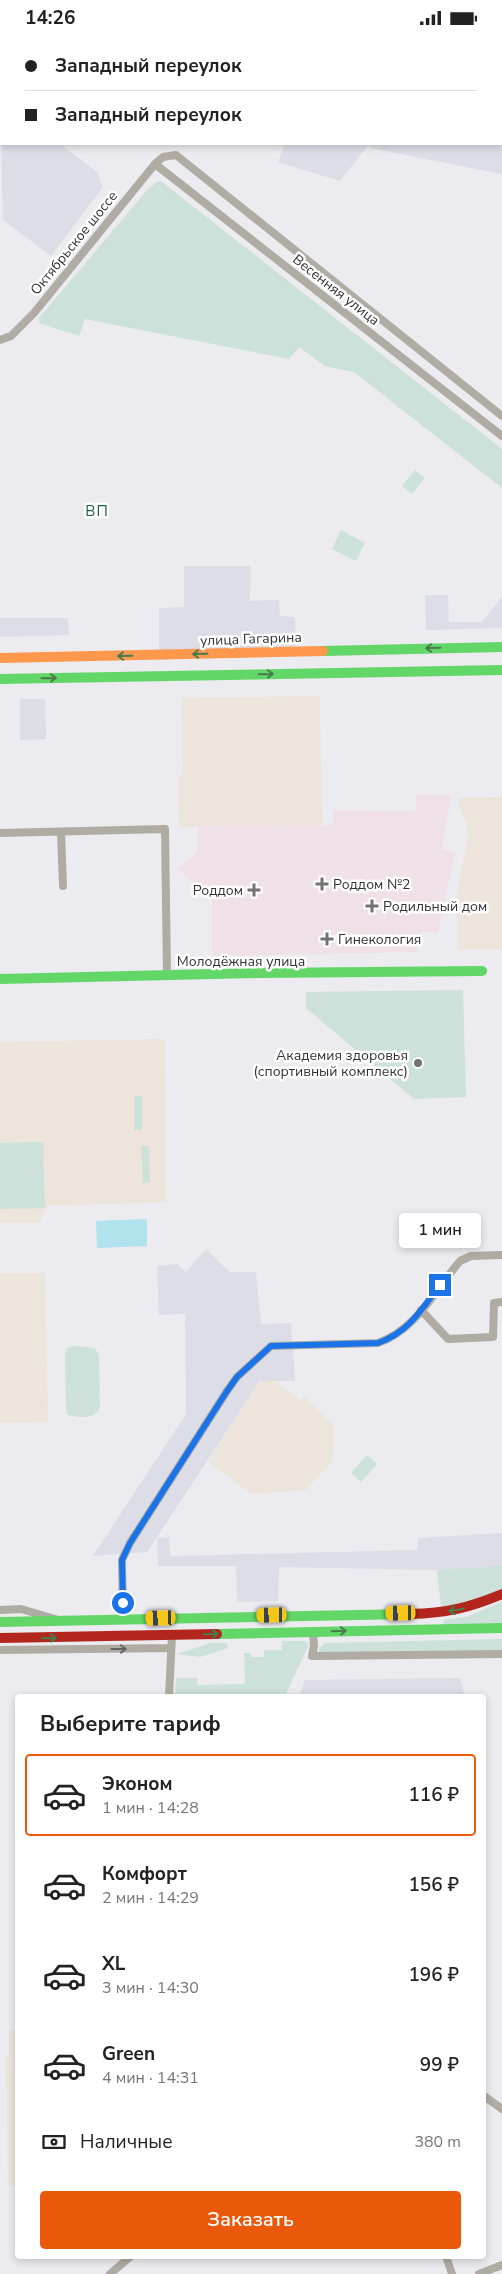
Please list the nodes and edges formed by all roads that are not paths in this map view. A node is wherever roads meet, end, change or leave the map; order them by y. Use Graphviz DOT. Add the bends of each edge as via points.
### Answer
graph roads {
  1 [pos="163,157"];
  2 [pos="155,164"];
  3 [pos="0,340"];
  4 [pos="502,416"];
  5 [pos="502,436"];
  6 [pos="502,647"];
  7 [pos="0,658"];
  8 [pos="502,670"];
  9 [pos="0,679"];
  10 [pos="61,832"];
  11 [pos="0,833"];
  12 [pos="63,886"];
  13 [pos="482,971"];
  14 [pos="167,975"];
  15 [pos="0,979"];
  16 [pos="502,1255"];
  17 [pos="502,1302"];
  18 [pos="421,1310"];
  19 [pos="502,1594"];
  20 [pos="0,1610"];
  21 [pos="124,1619"];
  22 [pos="64,1621"];
  23 [pos="0,1622"];
  24 [pos="502,1628"];
  25 [pos="313,1632"];
  26 [pos="172,1635"];
  27 [pos="0,1638"];
  28 [pos="172,1648"];
  29 [pos="0,1650"];
  30 [pos="502,1654"];
  31 [pos="169,1694"];
  32 [pos="486,2097"];
  33 [pos="502,2109"];
  34 [pos="127,2259"];
  35 [pos="447,2259"];
  36 [pos="502,2265"];
  37 [pos="110,2274"];
  38 [pos="452,2274"];
  39 [pos="479,2274"];
  1 -- 2 [label="street, Октябрьское шоссе"];
  1 -- 4 [label="street, Весенняя улица" via="176,155"];
  2 -- 3 [label="street, Октябрьское шоссе" via="34,313 10,336"];
  2 -- 5 [label="street, Весенняя улица"];
  6 -- 7 [label="street, улица Гагарина, one-way"];
  9 -- 8 [label="street, one-way"];
  10 -- 11 [label="street"];
  10 -- 12 [label="street"];
  10 -- 14 [label="street" via="165,829"];
  13 -- 14 [label="street, Молодёжная улица"];
  14 -- 15 [label="street, Молодёжная улица"];
  16 -- 18 [label="street" via="471,1256 460,1261"];
  17 -- 18 [label="street" via="494,1303 493,1337 448,1339"];
  18 -- 21 [label="street" via="394,1338 378,1343 271,1346 237,1377 130,1543 122,1565"];
  19 -- 21 [label="street, one-way" via="467,1607 438,1613"];
  20 -- 22 [label="street" via="21,1609"];
  21 -- 22 [label="street"];
  22 -- 23 [label="street"];
  25 -- 24 [label="street, one-way"];
  26 -- 25 [label="street, one-way"];
  25 -- 30 [label="street" via="312,1656"];
  27 -- 26 [label="street, one-way"];
  26 -- 28 [label="street"];
  29 -- 28 [label="street, one-way"];
  28 -- 31 [label="street"];
  32 -- 33 [label="street"];
  34 -- 37 [label="street"];
  35 -- 38 [label="street"];
  36 -- 39 [label="street"];
}
